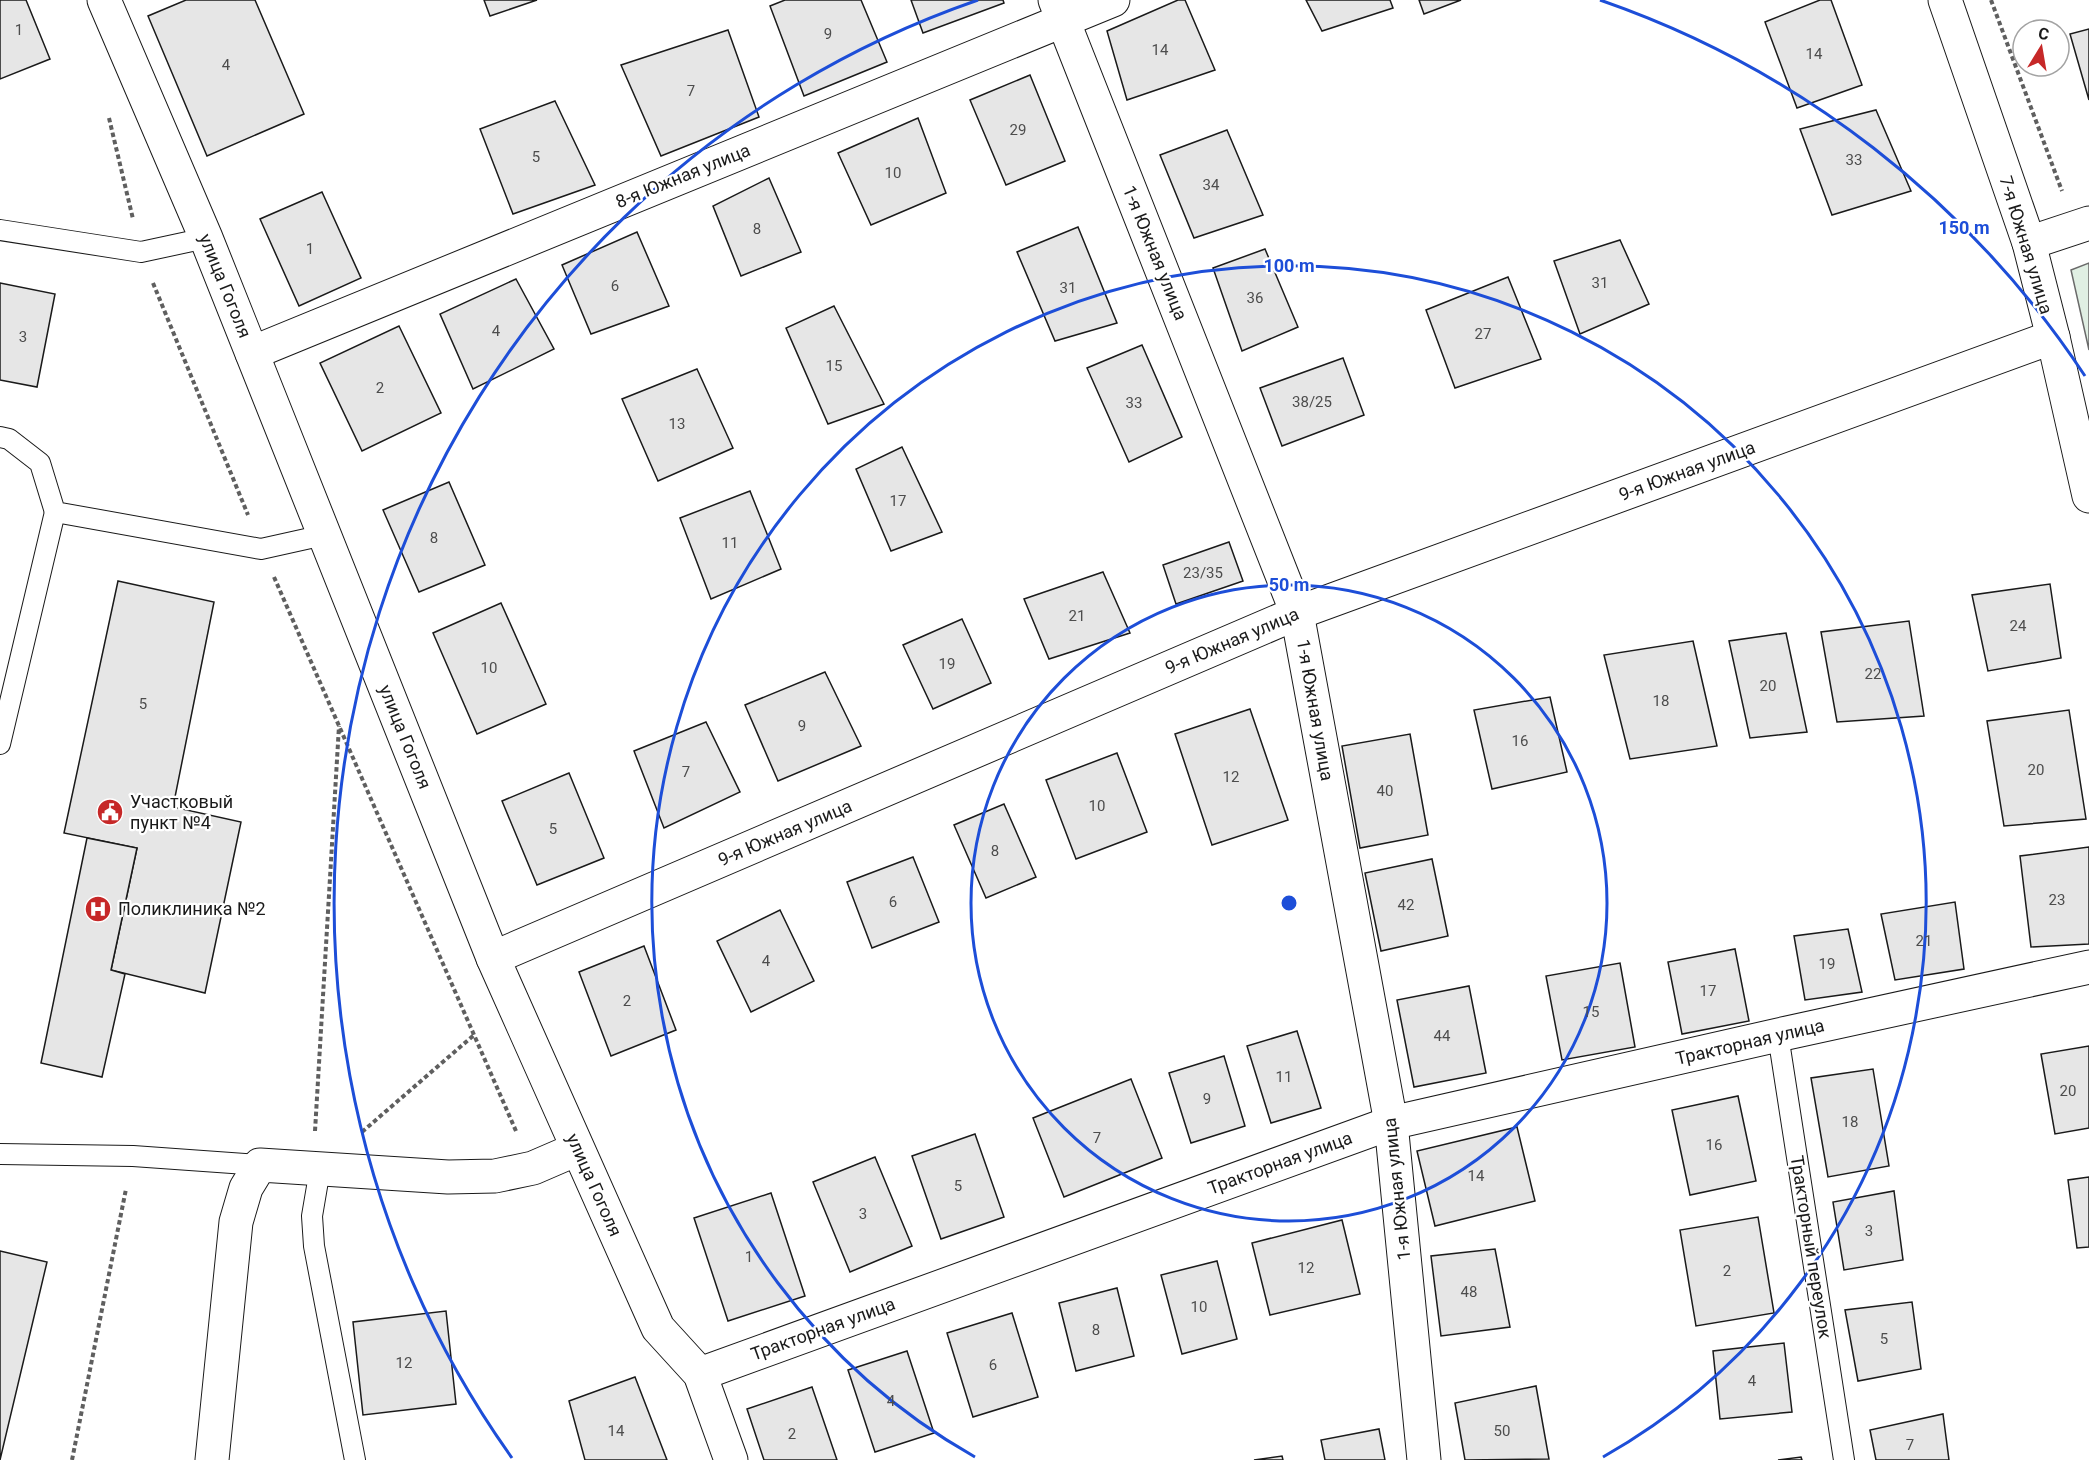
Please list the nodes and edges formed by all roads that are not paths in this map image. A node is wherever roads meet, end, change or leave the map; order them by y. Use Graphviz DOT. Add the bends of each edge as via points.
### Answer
graph roads {
  1 [pos="104,0"];
  2 [pos="1113,0"];
  3 [pos="1945,0"];
  4 [pos="1059,10"];
  5 [pos="2082,226"];
  6 [pos="0,230"];
  7 [pos="206,238"];
  8 [pos="2029,243"];
  9 [pos="2053,337"];
  10 [pos="252,353"];
  11 [pos="0,437"];
  12 [pos="2089,496"];
  13 [pos="55,512"];
  14 [pos="324,535"];
  15 [pos="1298,613"];
  16 [pos="0,744"];
  17 [pos="493,958"];
  18 [pos="2089,967"];
  19 [pos="1778,1035"];
  20 [pos="1391,1123"];
  21 [pos="577,1149"];
  22 [pos="0,1154"];
  23 [pos="260,1165"];
  24 [pos="320,1169"];
  25 [pos="700,1374"];
  26 [pos="212,1460"];
  27 [pos="355,1460"];
  28 [pos="731,1460"];
  29 [pos="1424,1460"];
  30 [pos="1844,1460"];
  1 -- 7 [label="street, улица Гоголя"];
  2 -- 4 [label="street, 8-я Южная улица"];
  3 -- 8 [label="street, 7-я Южная улица"];
  4 -- 10 [label="street, 8-я Южная улица"];
  4 -- 15 [label="street, 1-я Южная улица"];
  5 -- 8 [label="street"];
  6 -- 7 [label="lane" via="141,252"];
  7 -- 10 [label="street, улица Гоголя"];
  8 -- 9 [label="street, 7-я Южная улица"];
  9 -- 12 [label="street, 7-я Южная улица"];
  9 -- 15 [label="street, 9-я Южная улица"];
  10 -- 14 [label="street, улица Гоголя"];
  11 -- 13 [label="lane" via="9,439 40,463"];
  13 -- 14 [label="lane" via="261,549"];
  13 -- 16 [label="lane"];
  14 -- 17 [label="street, улица Гоголя"];
  15 -- 17 [label="street, 9-я Южная улица"];
  15 -- 20 [label="street, 1-я Южная улица"];
  17 -- 21 [label="street, улица Гоголя"];
  18 -- 19 [label="street, Тракторная улица"];
  19 -- 20 [label="street, Тракторная улица"];
  19 -- 30 [label="lane, Тракторный переулок"];
  20 -- 25 [label="street, Тракторная улица"];
  20 -- 29 [label="street, 1-я Южная улица"];
  21 -- 24 [label="street" via="533,1168 495,1176"];
  21 -- 25 [label="street, улица Гоголя" via="658,1328"];
  22 -- 23 [label="lane" via="133,1156"];
  23 -- 24 [label="street"];
  23 -- 26 [label="street" via="246,1188 236,1222"];
  24 -- 27 [label="lane" via="312,1216 314,1246"];
  25 -- 28 [label="street, улица Гоголя"];
}
